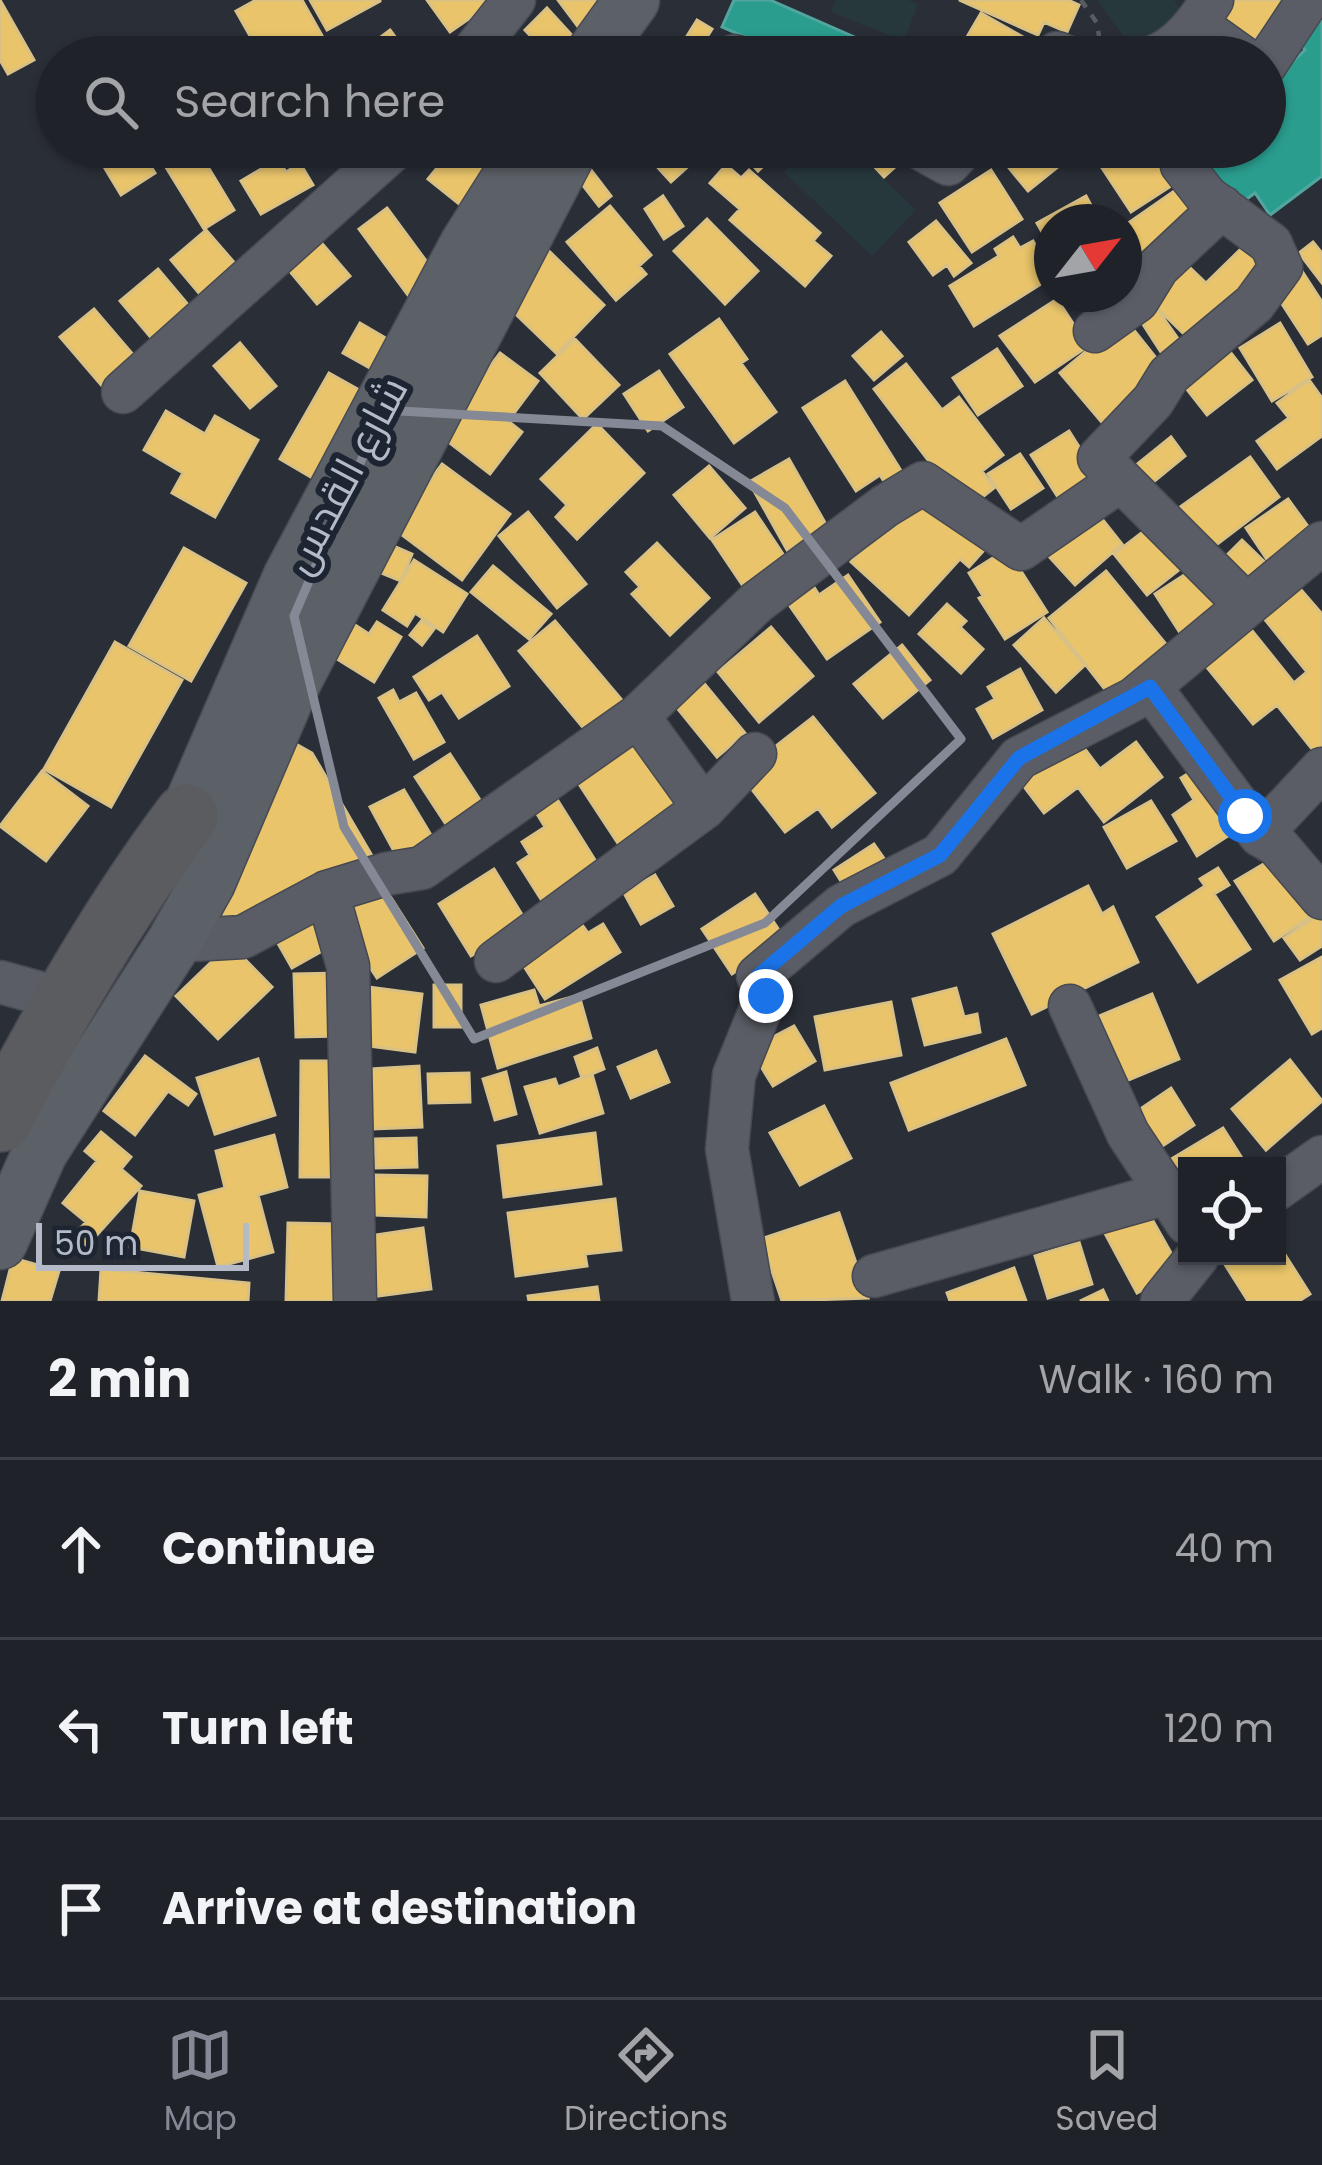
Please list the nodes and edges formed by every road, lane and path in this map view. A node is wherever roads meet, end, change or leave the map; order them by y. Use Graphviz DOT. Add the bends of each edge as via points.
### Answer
graph roads {
  1 [pos="514,0"];
  2 [pos="632,0"];
  3 [pos="673,0"];
  4 [pos="1081,0"];
  5 [pos="1308,0"];
  6 [pos="1204,12"];
  7 [pos="486,36"];
  8 [pos="606,36"];
  9 [pos="647,36"];
  10 [pos="1099,36"];
  11 [pos="1181,36"];
  12 [pos="1224,36"];
  13 [pos="1284,36"];
  14 [pos="373,168"];
  15 [pos="516,168"];
  16 [pos="560,168"];
  17 [pos="1184,168"];
  18 [pos="1222,208"];
  19 [pos="1095,331"];
  20 [pos="123,392"];
  21 [pos="1121,480"];
  22 [pos="1322,543"];
  23 [pos="1246,605"];
  24 [pos="1150,687"];
  25 [pos="638,716"];
  26 [pos="755,754"];
  27 [pos="1322,769"];
  28 [pos="704,808"];
  29 [pos="1260,835"];
  30 [pos="187,854"];
  31 [pos="327,892"];
  32 [pos="1322,898"];
  33 [pos="176,941"];
  34 [pos="496,961"];
  35 [pos="0,982"];
  36 [pos="62,1005"];
  37 [pos="1070,1006"];
  38 [pos="0,1093"];
  39 [pos="0,1120"];
  40 [pos="1322,1157"];
  41 [pos="0,1171"];
  42 [pos="1286,1183"];
  43 [pos="1177,1208"];
  44 [pos="0,1242"];
  45 [pos="1191,1265"];
  46 [pos="874,1276"];
  47 [pos="355,1301"];
  48 [pos="753,1301"];
  49 [pos="1162,1301"];
  1 -- 7 [label="street"];
  2 -- 8 [label="main road"];
  3 -- 9 [label="main road"];
  4 -- 10 [label="path"];
  5 -- 13 [label="street"];
  6 -- 11 [label="street"];
  6 -- 12 [label="street"];
  14 -- 20 [label="street"];
  15 -- 30 [label="main road, شارع القدس" via="466,245 290,578"];
  16 -- 30 [label="main road, شارع القدس" via="291,687"];
  17 -- 18 [label="street"];
  18 -- 19 [label="street" via="1158,267 1137,301"];
  18 -- 21 [label="street" via="1270,244 1281,266 1254,304 1169,375 1110,442 1099,458"];
  21 -- 23 [label="street"];
  21 -- 25 [label="street" via="1022,549 923,483 757,602"];
  22 -- 23 [label="street"];
  23 -- 24 [label="street"];
  24 -- 29 [label="street"];
  24 -- 48 [label="street" via="1019,758 940,855 841,906 758,976 766,996 734,1075 727,1149"];
  25 -- 28 [label="street"];
  25 -- 31 [label="street" via="422,868"];
  26 -- 28 [label="street"];
  27 -- 29 [label="street"];
  28 -- 34 [label="street"];
  29 -- 32 [label="street"];
  30 -- 33 [label="main road"];
  30 -- 36 [label="highway" via="134,886"];
  30 -- 41 [label="main road"];
  31 -- 33 [label="street" via="243,937"];
  31 -- 47 [label="street" via="348,966"];
  33 -- 44 [label="main road" via="40,1152"];
  35 -- 36 [label="street"];
  36 -- 38 [label="street"];
  36 -- 39 [label="highway"];
  37 -- 43 [label="street" via="1128,1134"];
  40 -- 42 [label="street"];
  43 -- 46 [label="street"];
  45 -- 49 [label="street"];
}
